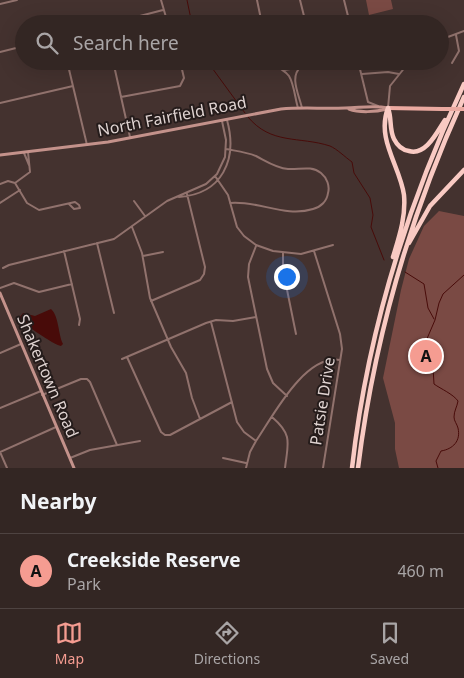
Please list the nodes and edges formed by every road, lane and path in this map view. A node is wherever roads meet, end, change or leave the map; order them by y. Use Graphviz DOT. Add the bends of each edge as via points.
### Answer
graph roads {
  1 [pos="17,0"];
  2 [pos="161,0"];
  3 [pos="257,0"];
  4 [pos="300,0"];
  5 [pos="344,0"];
  6 [pos="0,4"];
  7 [pos="163,10"];
  8 [pos="144,15"];
  9 [pos="165,15"];
  10 [pos="260,15"];
  11 [pos="304,15"];
  12 [pos="348,15"];
  13 [pos="464,31"];
  14 [pos="456,35"];
  15 [pos="449,37"];
  16 [pos="15,48"];
  17 [pos="0,52"];
  18 [pos="452,63"];
  19 [pos="69,70"];
  20 [pos="115,70"];
  21 [pos="182,70"];
  22 [pos="282,70"];
  23 [pos="288,70"];
  24 [pos="298,70"];
  25 [pos="361,70"];
  26 [pos="402,70"];
  27 [pos="362,74"];
  28 [pos="398,74"];
  29 [pos="464,84"];
  30 [pos="73,86"];
  31 [pos="121,97"];
  32 [pos="464,97"];
  33 [pos="456,100"];
  34 [pos="0,104"];
  35 [pos="380,106"];
  36 [pos="300,108"];
  37 [pos="348,108"];
  38 [pos="388,108"];
  39 [pos="464,109"];
  40 [pos="227,119"];
  41 [pos="222,120"];
  42 [pos="130,137"];
  43 [pos="87,145"];
  44 [pos="226,149"];
  45 [pos="231,150"];
  46 [pos="26,152"];
  47 [pos="0,155"];
  48 [pos="464,170"];
  49 [pos="215,176"];
  50 [pos="218,180"];
  51 [pos="15,183"];
  52 [pos="0,184"];
  53 [pos="20,190"];
  54 [pos="187,195"];
  55 [pos="134,201"];
  56 [pos="0,203"];
  57 [pos="230,203"];
  58 [pos="69,204"];
  59 [pos="145,216"];
  60 [pos="132,227"];
  61 [pos="97,243"];
  62 [pos="333,245"];
  63 [pos="256,246"];
  64 [pos="64,251"];
  65 [pos="314,251"];
  66 [pos="163,252"];
  67 [pos="284,252"];
  68 [pos="143,256"];
  69 [pos="400,265"];
  70 [pos="3,268"];
  71 [pos="72,284"];
  72 [pos="0,288"];
  73 [pos="0,293"];
  74 [pos="386,295"];
  75 [pos="151,301"];
  76 [pos="114,313"];
  77 [pos="256,317"];
  78 [pos="211,321"];
  79 [pos="80,325"];
  80 [pos="296,334"];
  81 [pos="167,339"];
  82 [pos="21,344"];
  83 [pos="0,353"];
  84 [pos="127,357"];
  85 [pos="122,359"];
  86 [pos="340,360"];
  87 [pos="42,393"];
  88 [pos="287,396"];
  89 [pos="232,402"];
  90 [pos="0,408"];
  91 [pos="272,417"];
  92 [pos="200,419"];
  93 [pos="56,427"];
  94 [pos="140,441"];
  95 [pos="256,442"];
  96 [pos="117,445"];
  97 [pos="0,452"];
  98 [pos="70,458"];
  99 [pos="224,458"];
  100 [pos="246,463"];
  101 [pos="7,468"];
  102 [pos="74,468"];
  103 [pos="246,468"];
  104 [pos="285,468"];
  105 [pos="323,468"];
  106 [pos="352,468"];
  107 [pos="358,468"];
  1 -- 6 [label="street"];
  2 -- 7 [label="street"];
  3 -- 10 [label="street"];
  4 -- 11 [label="street"];
  5 -- 12 [label="street"];
  7 -- 8 [label="street"];
  7 -- 9 [label="street"];
  13 -- 14 [label="street"];
  14 -- 15 [label="street"];
  14 -- 18 [label="street" via="459,51"];
  16 -- 17 [label="street"];
  19 -- 30 [label="street"];
  20 -- 31 [label="street"];
  21 -- 31 [label="street" via="184,80 177,87"];
  22 -- 23 [label="street"];
  22 -- 36 [label="street" via="290,78"];
  24 -- 36 [label="street" via="294,79"];
  25 -- 27 [label="street"];
  26 -- 28 [label="street"];
  27 -- 28 [label="street"];
  27 -- 35 [label="street" via="366,97 371,104"];
  28 -- 38 [label="street" via="389,90"];
  29 -- 33 [label="highway"];
  30 -- 34 [label="street"];
  30 -- 43 [label="street"];
  31 -- 42 [label="street"];
  32 -- 69 [label="highway" via="430,177"];
  33 -- 38 [label="highway" via="428,144 417,152 402,149 394,139"];
  33 -- 74 [label="highway" via="421,185"];
  35 -- 37 [label="main road, North Fairfield Road"];
  35 -- 38 [label="main road, North Fairfield Road"];
  36 -- 37 [label="main road, North Fairfield Road"];
  36 -- 40 [label="main road, North Fairfield Road"];
  37 -- 38 [label="main road, North Fairfield Road" via="380,111"];
  38 -- 39 [label="main road, North Fairfield Road, bridge"];
  38 -- 74 [label="highway" via="384,117 385,135 404,202 403,222"];
  40 -- 41 [label="main road, North Fairfield Road"];
  40 -- 45 [label="street"];
  41 -- 42 [label="main road, North Fairfield Road"];
  41 -- 44 [label="street"];
  42 -- 43 [label="main road, North Fairfield Road"];
  43 -- 46 [label="main road, North Fairfield Road"];
  44 -- 45 [label="street"];
  44 -- 49 [label="street" via="222,166"];
  45 -- 50 [label="street" via="227,166"];
  45 -- 57 [label="street" via="284,169 314,169 325,177 329,188 324,203 310,210 269,209 247,203"];
  46 -- 47 [label="main road, North Fairfield Road"];
  46 -- 51 [label="street" via="30,172"];
  48 -- 69 [label="highway" via="430,206"];
  49 -- 50 [label="street"];
  49 -- 54 [label="street"];
  50 -- 54 [label="street" via="204,192"];
  50 -- 57 [label="street"];
  51 -- 52 [label="street"];
  51 -- 53 [label="street"];
  53 -- 56 [label="street"];
  53 -- 58 [label="street" via="29,204 39,210"];
  54 -- 59 [label="street"];
  54 -- 75 [label="street" via="204,274 197,281"];
  55 -- 59 [label="street"];
  57 -- 63 [label="street" via="237,227"];
  59 -- 60 [label="street"];
  60 -- 61 [label="street" via="114,238"];
  60 -- 68 [label="street"];
  61 -- 64 [label="street"];
  61 -- 76 [label="street"];
  62 -- 65 [label="street"];
  63 -- 67 [label="street"];
  63 -- 77 [label="street" via="248,273"];
  64 -- 70 [label="street"];
  64 -- 71 [label="street"];
  65 -- 67 [label="street" via="301,254"];
  65 -- 86 [label="street, Patsie Drive" via="340,334"];
  66 -- 68 [label="street"];
  67 -- 80 [label="street" via="283,270"];
  68 -- 75 [label="street"];
  69 -- 107 [label="highway" via="376,359"];
  71 -- 72 [label="street" via="39,292 14,283"];
  71 -- 79 [label="street"];
  73 -- 82 [label="main road, Shakertown Road"];
  74 -- 106 [label="highway" via="367,375"];
  75 -- 81 [label="street"];
  77 -- 78 [label="street"];
  77 -- 88 [label="street" via="269,375"];
  78 -- 81 [label="street"];
  78 -- 89 [label="street"];
  81 -- 84 [label="street"];
  81 -- 92 [label="street" via="186,373"];
  82 -- 83 [label="street"];
  82 -- 87 [label="main road, Shakertown Road"];
  84 -- 85 [label="street"];
  84 -- 92 [label="street" via="161,432 170,435"];
  86 -- 88 [label="street" via="320,363 298,380"];
  86 -- 105 [label="street, Patsie Drive"];
  87 -- 90 [label="street"];
  87 -- 93 [label="main road, Shakertown Road"];
  87 -- 96 [label="street" via="86,378"];
  88 -- 91 [label="street"];
  89 -- 92 [label="street"];
  89 -- 95 [label="street" via="238,424"];
  91 -- 95 [label="street"];
  91 -- 104 [label="street" via="284,428 287,436"];
  93 -- 97 [label="street"];
  93 -- 98 [label="main road, Shakertown Road"];
  94 -- 96 [label="street"];
  95 -- 100 [label="street"];
  96 -- 98 [label="street"];
  97 -- 101 [label="street"];
  98 -- 102 [label="main road, Shakertown Road"];
  99 -- 100 [label="street"];
  100 -- 103 [label="street"];
}
